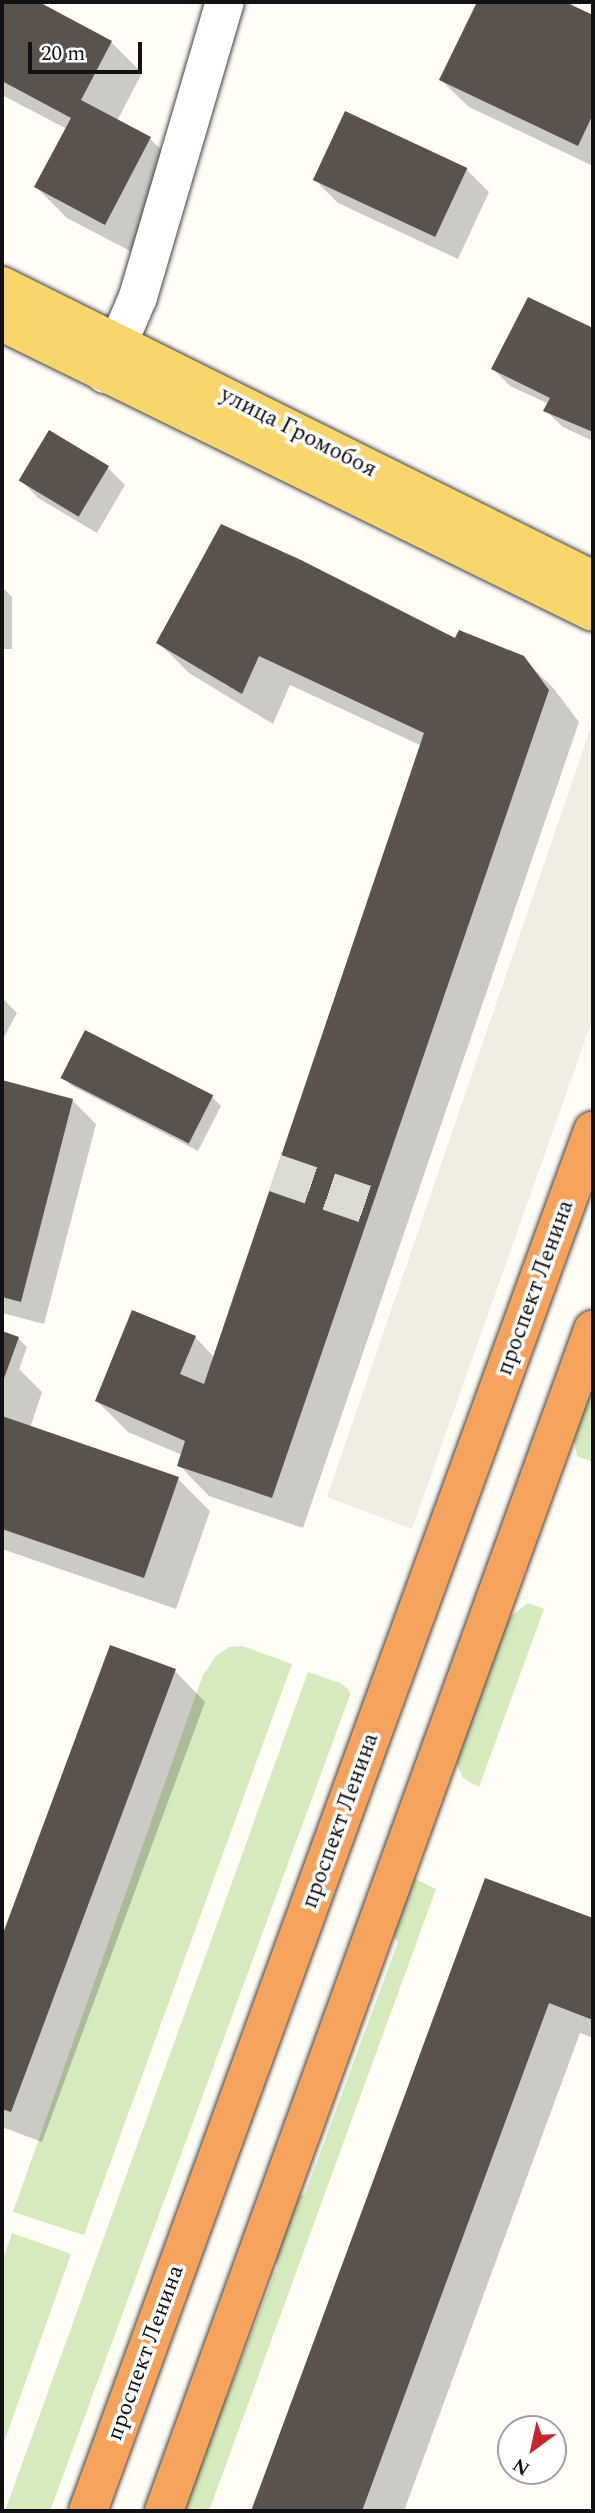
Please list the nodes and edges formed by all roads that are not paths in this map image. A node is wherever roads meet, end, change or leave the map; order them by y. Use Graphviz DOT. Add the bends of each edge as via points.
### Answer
graph roads {
  1 [pos="225,2"];
  2 [pos="2,286"];
  3 [pos="2,322"];
  4 [pos="112,358"];
  5 [pos="593,580"];
  6 [pos="593,612"];
  7 [pos="593,1130"];
  8 [pos="593,1330"];
  9 [pos="88,2511"];
  10 [pos="164,2511"];
  1 -- 4 [label="street" via="138,297"];
  2 -- 4 [label="main road, улица Громобоя"];
  3 -- 4 [label="main road, улица Громобоя"];
  4 -- 5 [label="main road, улица Громобоя"];
  4 -- 6 [label="main road, улица Громобоя"];
  7 -- 9 [label="highway, проспект Ленина"];
  8 -- 10 [label="highway"];
}
